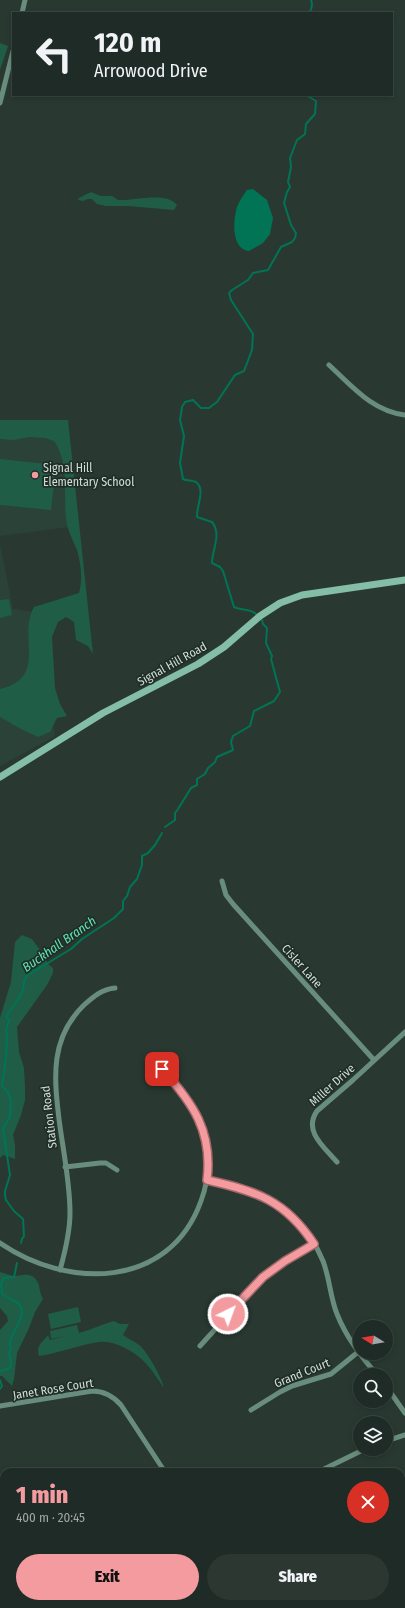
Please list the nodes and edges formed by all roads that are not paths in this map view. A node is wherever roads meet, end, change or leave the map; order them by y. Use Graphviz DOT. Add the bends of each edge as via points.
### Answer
graph roads {
  1 [pos="25,0"];
  2 [pos="22,12"];
  3 [pos="12,56"];
  4 [pos="0,103"];
  5 [pos="329,365"];
  6 [pos="405,416"];
  7 [pos="405,580"];
  8 [pos="0,777"];
  9 [pos="222,881"];
  10 [pos="115,988"];
  11 [pos="405,1032"];
  12 [pos="153,1059"];
  13 [pos="374,1060"];
  14 [pos="337,1162"];
  15 [pos="65,1167"];
  16 [pos="117,1170"];
  17 [pos="207,1180"];
  18 [pos="0,1243"];
  19 [pos="314,1244"];
  20 [pos="60,1270"];
  21 [pos="353,1344"];
  22 [pos="200,1346"];
  23 [pos="353,1356"];
  24 [pos="365,1360"];
  25 [pos="371,1368"];
  26 [pos="393,1396"];
  27 [pos="0,1406"];
  28 [pos="251,1410"];
  29 [pos="405,1413"];
  30 [pos="405,1435"];
  31 [pos="393,1439"];
  32 [pos="353,1455"];
  33 [pos="162,1468"];
  34 [pos="326,1468"];
  1 -- 2 [label="street"];
  3 -- 4 [label="street"];
  5 -- 6 [label="street" via="373,405"];
  7 -- 8 [label="main road, Signal Hill Road" via="302,595 280,603 198,664 103,713"];
  9 -- 13 [label="street, Cisler Lane" via="226,895 233,904"];
  10 -- 15 [label="street, Station Road" via="102,991 81,1008 67,1027 58,1047 55,1087"];
  11 -- 13 [label="street, Miller Drive"];
  12 -- 17 [label="street" via="181,1089 199,1119 208,1152"];
  13 -- 14 [label="street, Miller Drive" via="314,1115 312,1125 315,1135"];
  15 -- 16 [label="street" via="100,1163"];
  15 -- 20 [label="street, Station Road" via="70,1225"];
  17 -- 19 [label="street" via="249,1190 272,1201 299,1223"];
  17 -- 20 [label="street" via="193,1219 180,1238 155,1258 139,1266 114,1273 86,1274"];
  18 -- 20 [label="street"];
  19 -- 21 [label="street" via="327,1274 336,1314"];
  19 -- 22 [label="street" via="285,1261 257,1283"];
  23 -- 28 [label="street, Grand Court" via="331,1374 292,1386"];
  24 -- 25 [label="street"];
  26 -- 29 [label="street"];
  27 -- 33 [label="street, Janet Rose Court" via="92,1391 108,1394 121,1405"];
  30 -- 31 [label="street"];
  32 -- 34 [label="street"];
}
